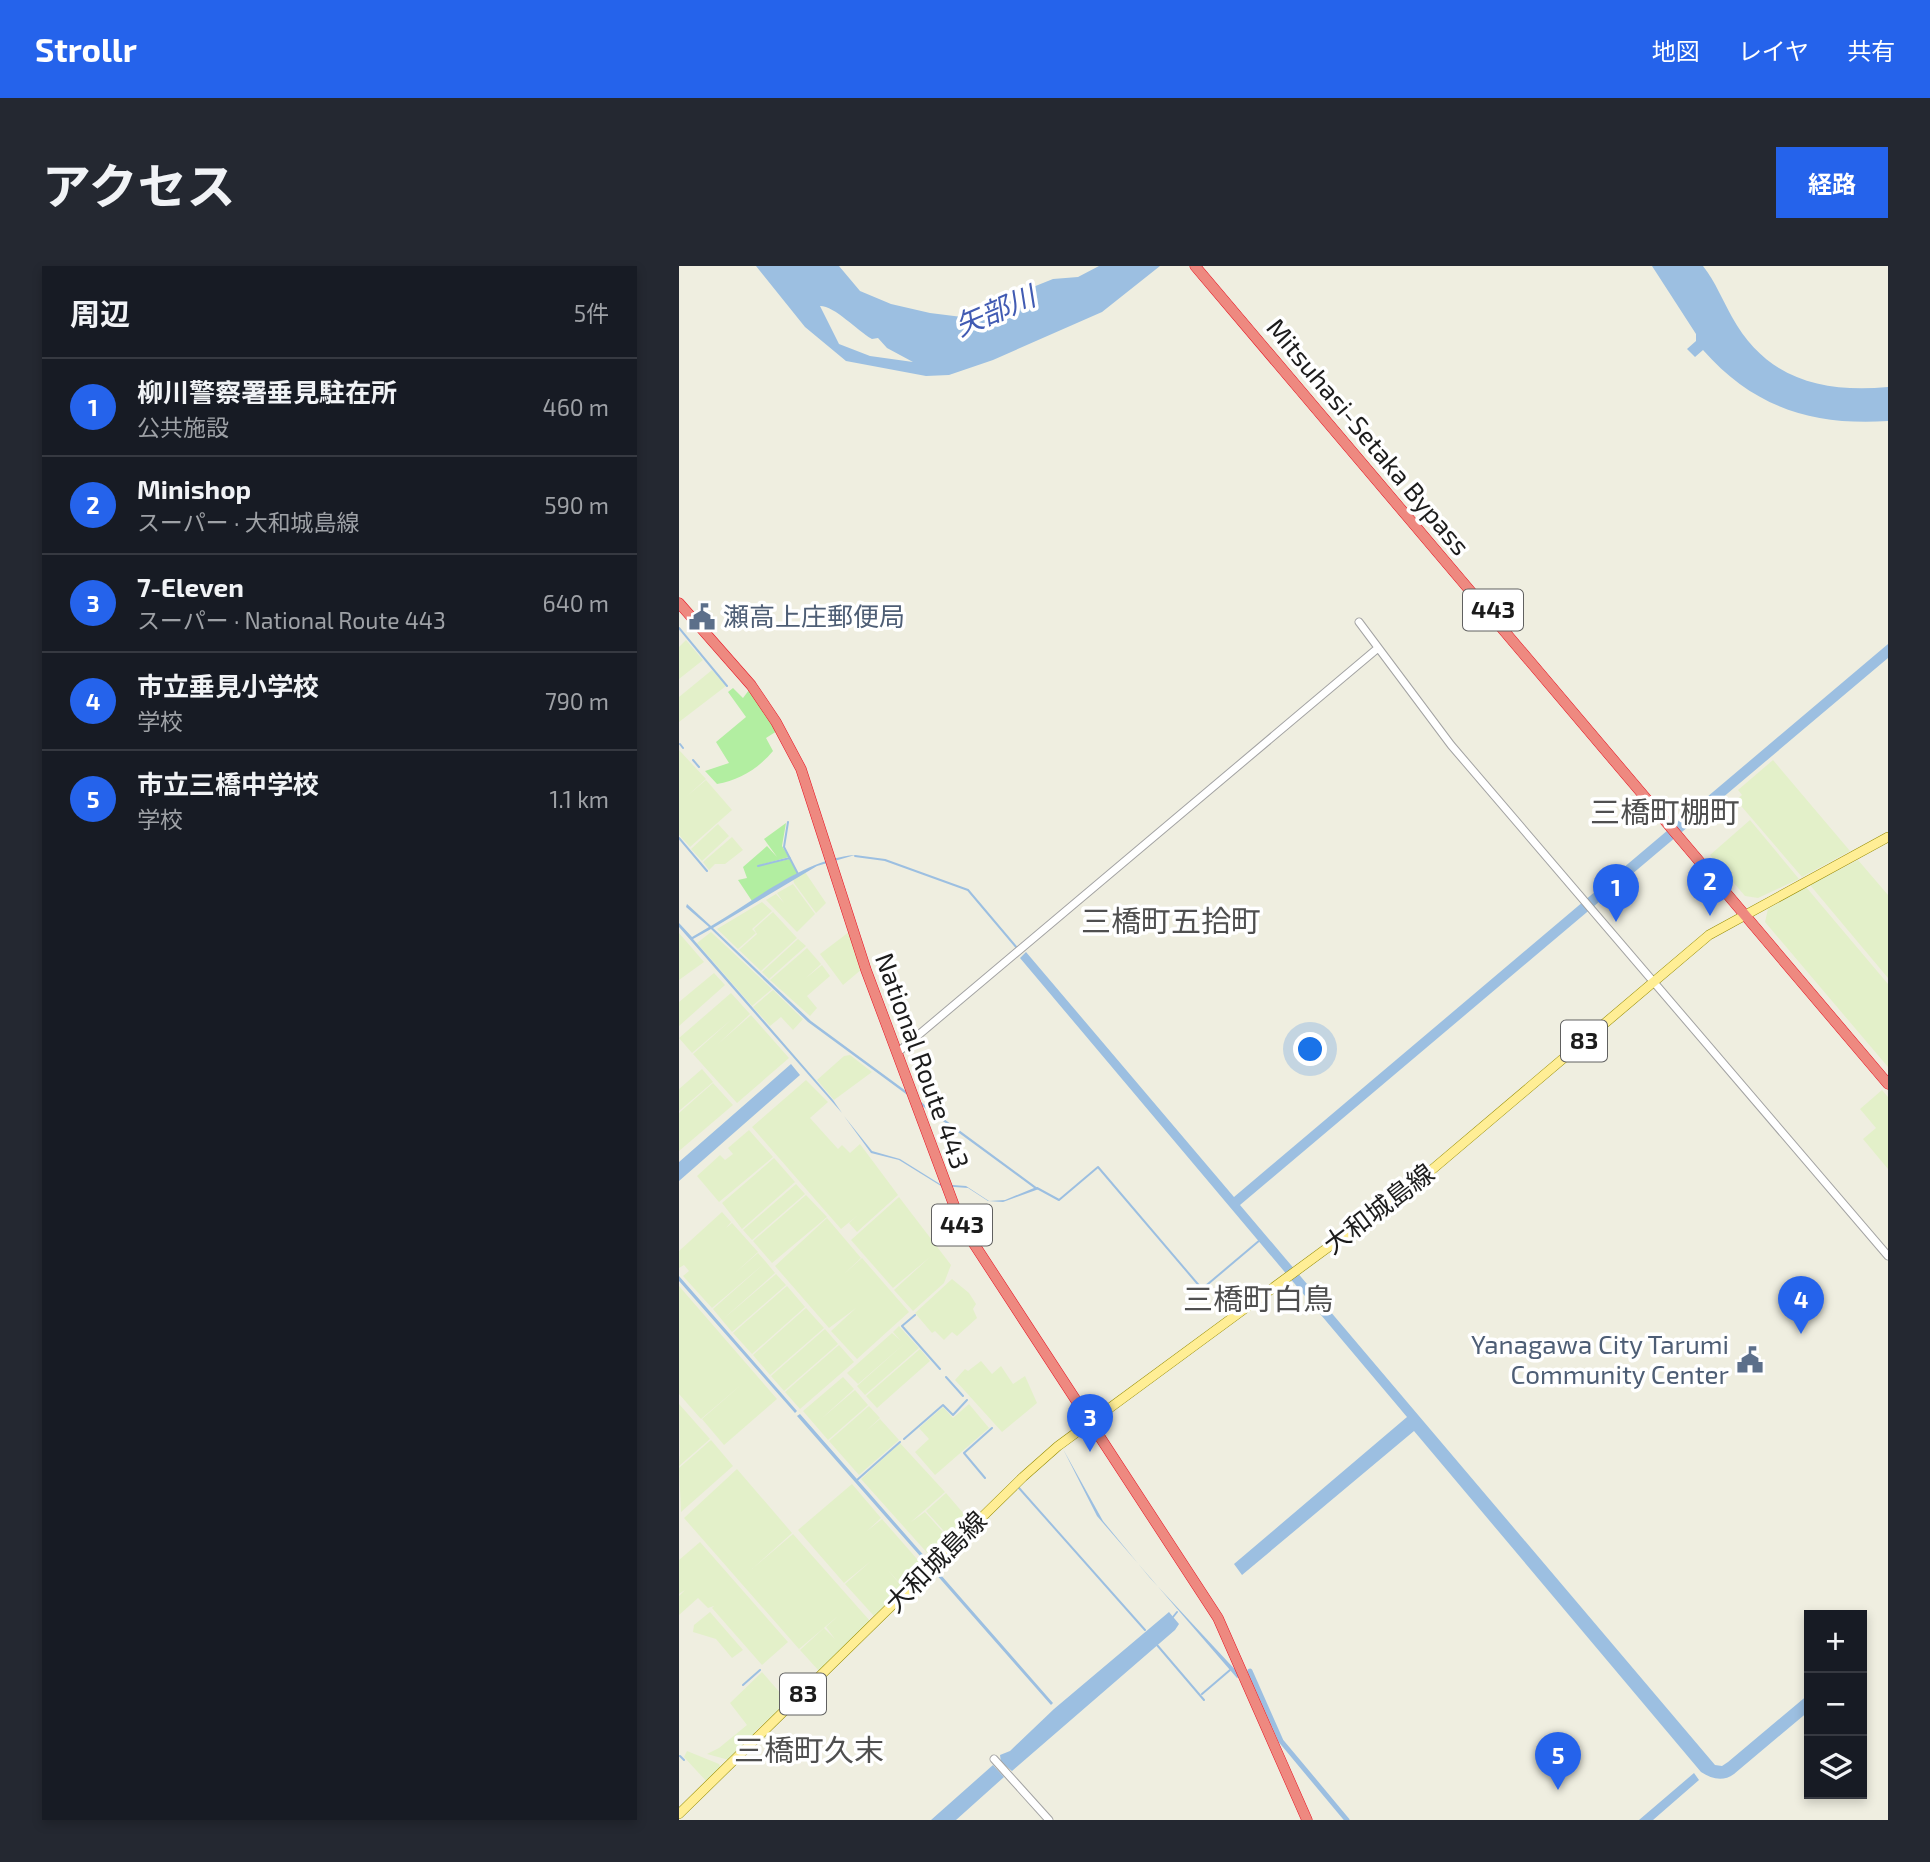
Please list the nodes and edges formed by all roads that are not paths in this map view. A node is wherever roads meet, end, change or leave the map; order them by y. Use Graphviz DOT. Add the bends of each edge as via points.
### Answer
graph roads {
  1 [pos="1195,266"];
  2 [pos="1207,273"];
  3 [pos="679,603"];
  4 [pos="1359,622"];
  5 [pos="1378,648"];
  6 [pos="1888,837"];
  7 [pos="1747,913"];
  8 [pos="1653,981"];
  9 [pos="897,1053"];
  10 [pos="1888,1077"];
  11 [pos="1888,1084"];
  12 [pos="1888,1256"];
  13 [pos="1090,1422"];
  14 [pos="996,1761"];
  15 [pos="679,1814"];
  16 [pos="1049,1820"];
  17 [pos="1307,1820"];
  1 -- 2 [label="highway, Mitsuhasi-Setaka Bypass / 443"];
  2 -- 7 [label="highway, Mitsuhasi-Setaka Bypass / 443"];
  3 -- 9 [label="highway, National Route 443 / 443" via="751,684 790,747"];
  4 -- 5 [label="street"];
  5 -- 8 [label="street" via="1451,745"];
  5 -- 9 [label="street"];
  6 -- 7 [label="main road, 大和城島線 / 83"];
  7 -- 8 [label="main road, 大和城島線 / 83" via="1709,935"];
  7 -- 10 [label="highway, Mitsuhasi-Setaka Bypass / 443"];
  7 -- 11 [label="highway, Mitsuhasi-Setaka Bypass / 443"];
  8 -- 12 [label="street"];
  8 -- 13 [label="main road, 大和城島線 / 83" via="1421,1179"];
  9 -- 13 [label="highway, National Route 443 / 443" via="961,1224"];
  13 -- 15 [label="main road, 大和城島線 / 83" via="1023,1477"];
  13 -- 17 [label="highway, National Route 443 / 443" via="1218,1618"];
  14 -- 16 [label="street"];
}
